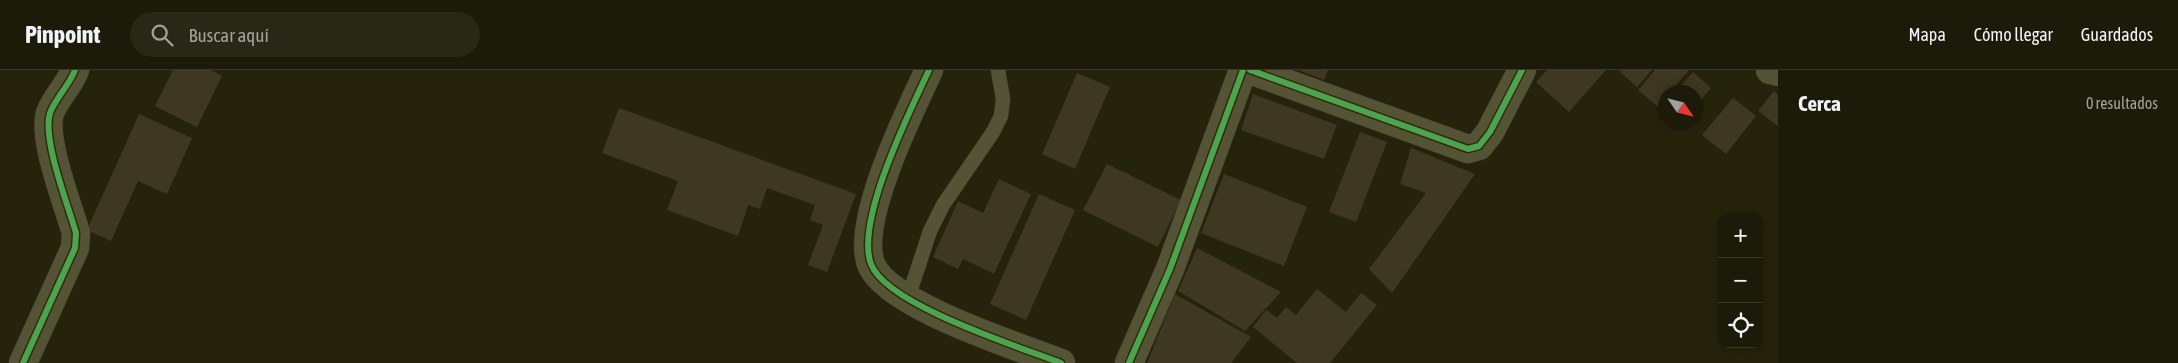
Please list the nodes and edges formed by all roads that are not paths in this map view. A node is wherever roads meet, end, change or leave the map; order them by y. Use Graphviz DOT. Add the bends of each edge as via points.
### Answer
graph roads {
  1 [pos="75,70"];
  2 [pos="929,70"];
  3 [pos="998,70"];
  4 [pos="1243,70"];
  5 [pos="1250,70"];
  6 [pos="1522,70"];
  7 [pos="1770,70"];
  8 [pos="1778,72"];
  9 [pos="908,298"];
  10 [pos="23,363"];
  11 [pos="1061,363"];
  12 [pos="1129,363"];
  1 -- 10 [label="street" via="50,114 48,134 76,233 75,248"];
  2 -- 9 [label="street" via="902,127 869,229 871,264 878,277"];
  3 -- 9 [label="lane" via="1003,99 1001,116 943,205 930,231"];
  4 -- 12 [label="street" via="1170,269"];
  5 -- 6 [label="street" via="1468,149 1479,146 1490,132"];
  7 -- 8 [label="street"];
  9 -- 11 [label="street" via="967,328"];
}
